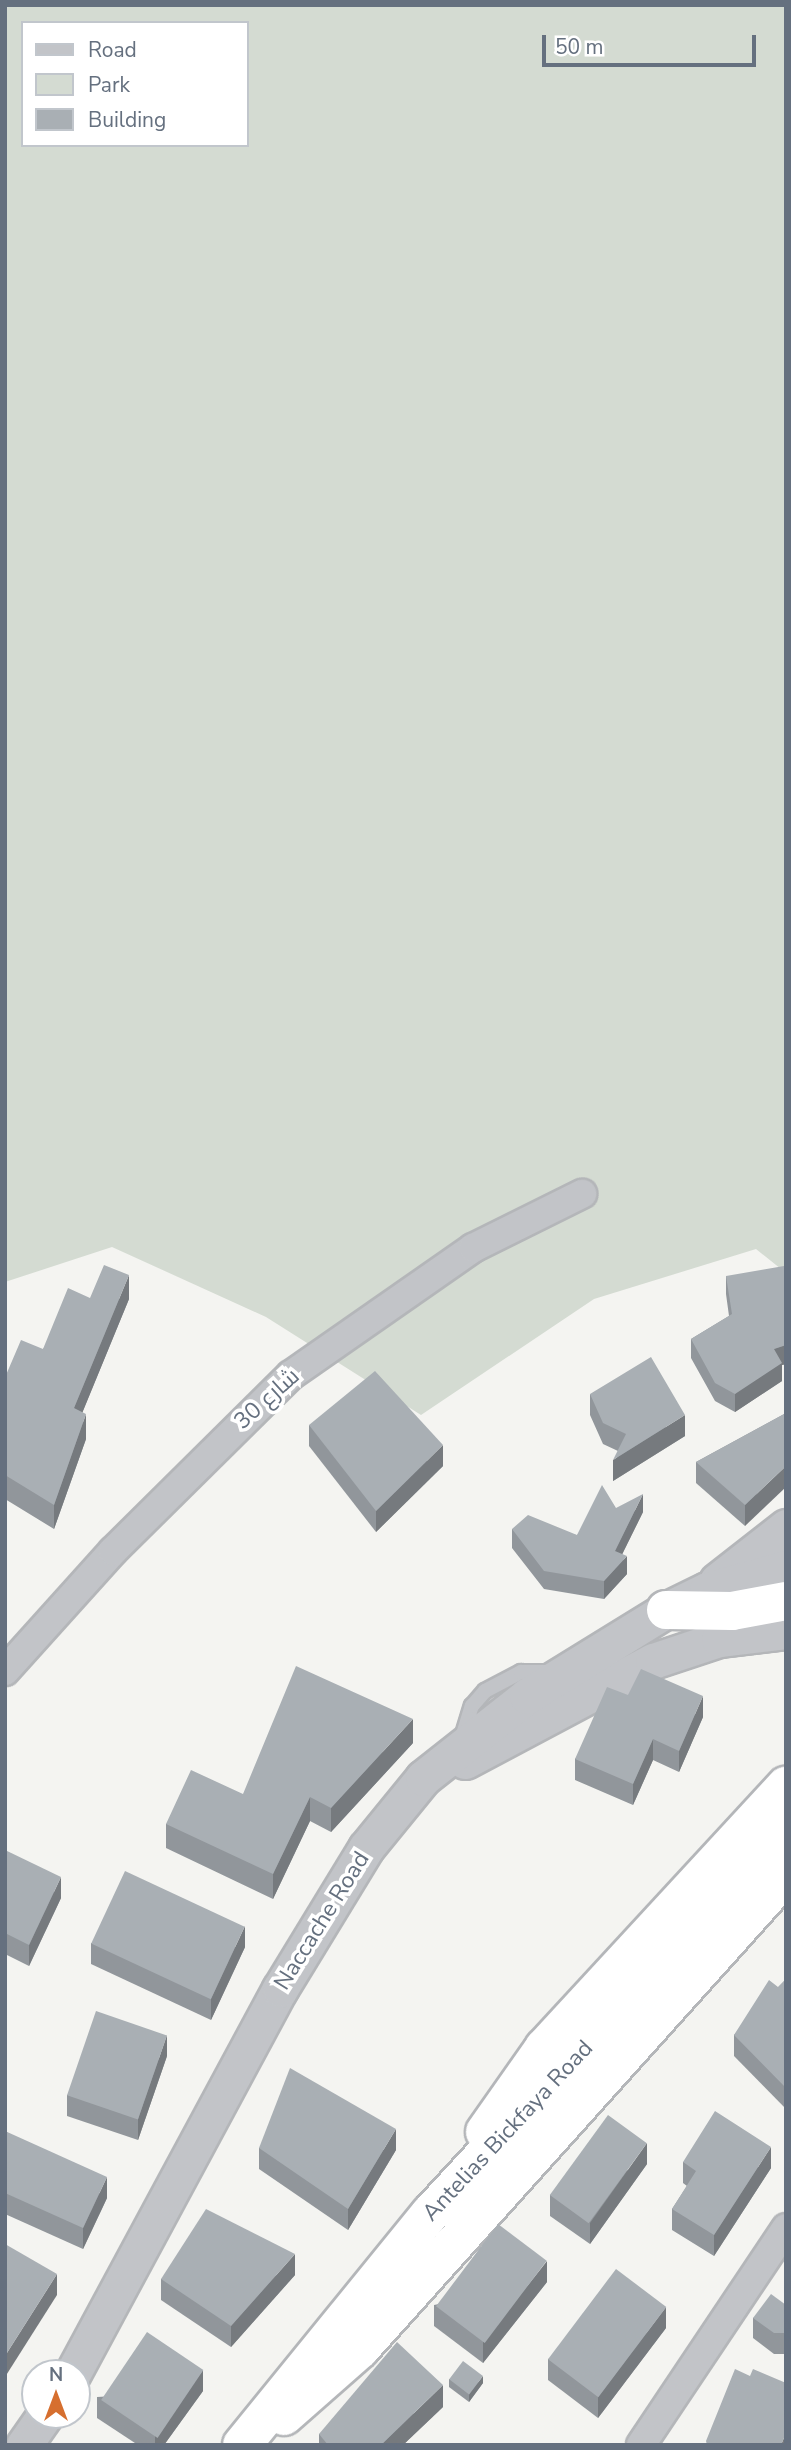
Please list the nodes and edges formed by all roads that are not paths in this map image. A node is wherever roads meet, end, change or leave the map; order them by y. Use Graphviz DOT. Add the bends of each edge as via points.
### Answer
graph roads {
  1 [pos="582,1195"];
  2 [pos="786,1527"];
  3 [pos="786,1568"];
  4 [pos="707,1590"];
  5 [pos="786,1601"];
  6 [pos="666,1610"];
  7 [pos="786,1631"];
  8 [pos="5,1671"];
  9 [pos="452,1752"];
  10 [pos="786,1786"];
  11 [pos="786,1828"];
  12 [pos="786,1875"];
  13 [pos="786,1914"];
  14 [pos="727,1939"];
  15 [pos="430,2214"];
  16 [pos="786,2228"];
  17 [pos="81,2359"];
  18 [pos="35,2429"];
  19 [pos="642,2444"];
  20 [pos="24,2445"];
  21 [pos="242,2445"];
  22 [pos="250,2445"];
  1 -- 8 [label="street, شارع 30" via="473,1248 291,1376 122,1542"];
  2 -- 4 [label="street"];
  3 -- 4 [label="street"];
  4 -- 6 [label="street, Naccache Road"];
  5 -- 6 [label="highway" via="732,1611"];
  6 -- 9 [label="street, Naccache Road" via="561,1674"];
  7 -- 9 [label="street" via="719,1639 653,1661 475,1758"];
  9 -- 17 [label="street, Naccache Road" via="366,1848 280,1989"];
  10 -- 15 [label="highway" via="544,2048"];
  11 -- 15 [label="highway, Antelias Bickfaya Road"];
  12 -- 14 [label="highway"];
  13 -- 14 [label="highway" via="749,1935"];
  14 -- 22 [label="highway" via="360,2349"];
  15 -- 21 [label="highway, Antelias Bickfaya Road"];
  16 -- 19 [label="street"];
  18 -- 20 [label="street"];
}
